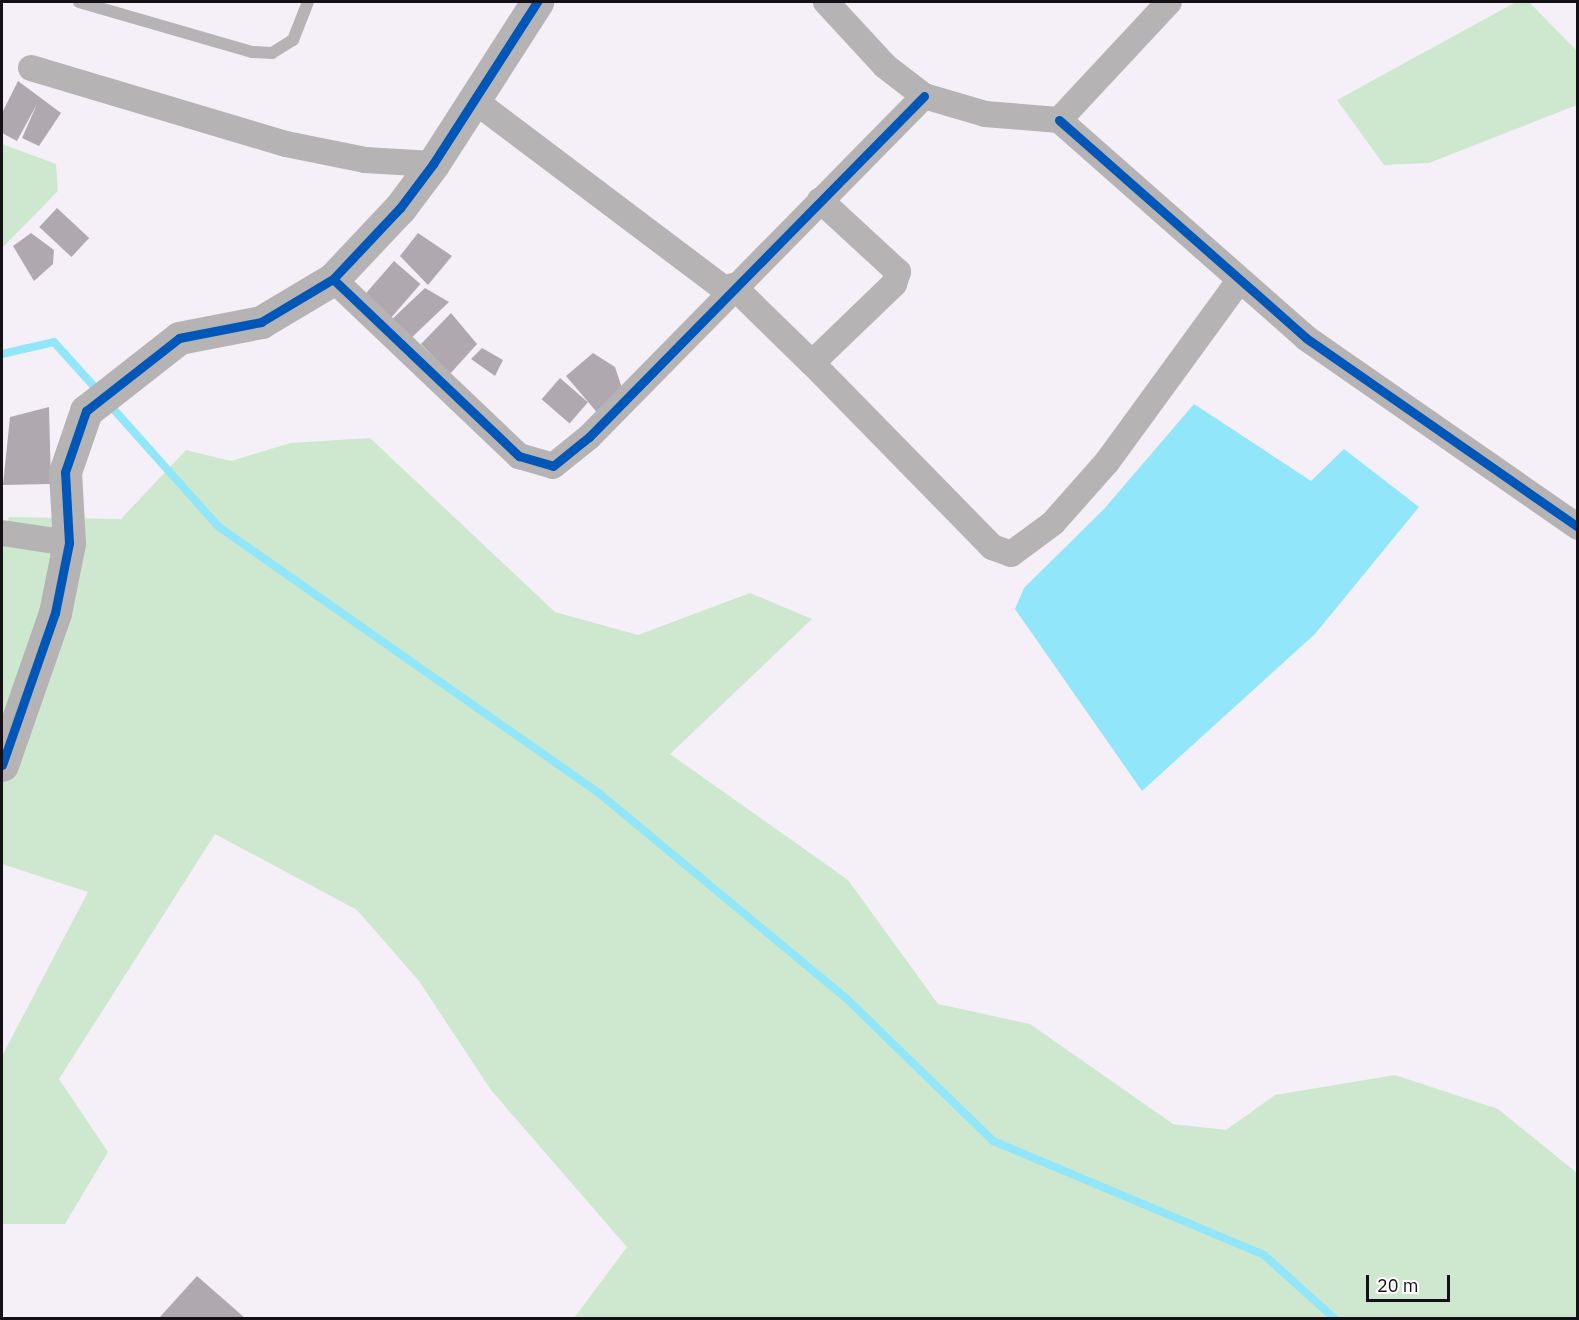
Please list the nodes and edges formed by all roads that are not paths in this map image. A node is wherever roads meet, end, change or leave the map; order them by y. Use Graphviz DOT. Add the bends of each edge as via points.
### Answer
graph roads {
  1 [pos="79,2"];
  2 [pos="308,2"];
  3 [pos="537,2"];
  4 [pos="826,2"];
  5 [pos="1169,2"];
  6 [pos="31,68"];
  7 [pos="924,96"];
  8 [pos="475,101"];
  9 [pos="1059,120"];
  10 [pos="433,164"];
  11 [pos="820,200"];
  12 [pos="333,279"];
  13 [pos="1239,281"];
  14 [pos="730,289"];
  15 [pos="812,363"];
  16 [pos="1578,527"];
  17 [pos="2,533"];
  18 [pos="69,543"];
  19 [pos="2,765"];
  1 -- 2 [label="lane" via="252,52 272,53 293,40"];
  3 -- 8 [label="street"];
  4 -- 7 [label="street" via="885,66"];
  5 -- 9 [label="street"];
  6 -- 10 [label="street" via="209,126 365,160"];
  7 -- 9 [label="street" via="985,114"];
  7 -- 11 [label="street"];
  8 -- 10 [label="street"];
  8 -- 14 [label="street"];
  9 -- 13 [label="street"];
  10 -- 12 [label="street" via="400,208"];
  11 -- 14 [label="street"];
  11 -- 15 [label="street" via="900,276"];
  12 -- 14 [label="street" via="519,456 553,466 589,437"];
  12 -- 18 [label="street" via="261,322 179,338 86,411 66,472"];
  13 -- 15 [label="street" via="1107,462 1053,523 1011,554 992,547"];
  13 -- 16 [label="street" via="1306,338"];
  14 -- 15 [label="street"];
  17 -- 18 [label="street"];
  18 -- 19 [label="street" via="55,614"];
}
